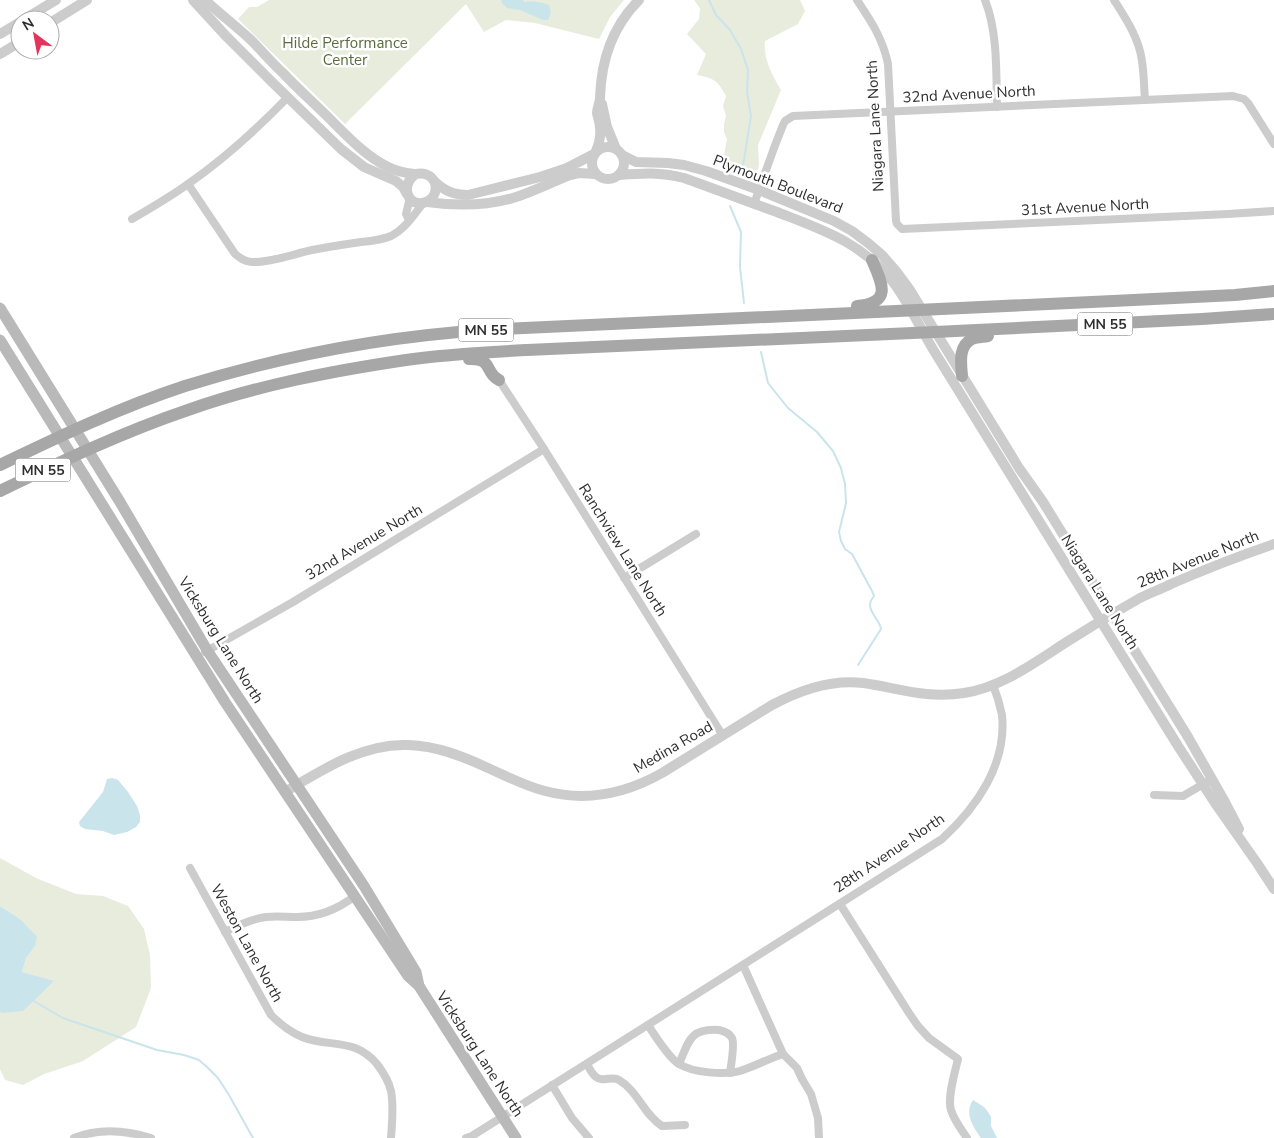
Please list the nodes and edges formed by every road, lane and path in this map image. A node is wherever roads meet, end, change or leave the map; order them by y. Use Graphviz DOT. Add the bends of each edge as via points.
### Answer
graph roads {
  1 [pos="56,0"];
  2 [pos="87,0"];
  3 [pos="193,0"];
  4 [pos="205,0"];
  5 [pos="639,0"];
  6 [pos="857,0"];
  7 [pos="985,0"];
  8 [pos="1114,0"];
  9 [pos="40,10"];
  10 [pos="60,17"];
  11 [pos="288,98"];
  12 [pos="1144,100"];
  13 [pos="600,101"];
  14 [pos="997,107"];
  15 [pos="891,112"];
  16 [pos="1274,144"];
  17 [pos="595,152"];
  18 [pos="619,152"];
  19 [pos="416,174"];
  20 [pos="595,174"];
  21 [pos="619,175"];
  22 [pos="435,182"];
  23 [pos="188,184"];
  24 [pos="759,190"];
  25 [pos="409,196"];
  26 [pos="425,203"];
  27 [pos="754,204"];
  28 [pos="1274,211"];
  29 [pos="132,220"];
  30 [pos="409,220"];
  31 [pos="899,227"];
  32 [pos="872,260"];
  33 [pos="1274,291"];
  34 [pos="0,308"];
  35 [pos="916,310"];
  36 [pos="1274,314"];
  37 [pos="801,315"];
  38 [pos="1024,328"];
  39 [pos="929,333"];
  40 [pos="0,340"];
  41 [pos="527,350"];
  42 [pos="386,364"];
  43 [pos="962,376"];
  44 [pos="499,380"];
  45 [pos="75,429"];
  46 [pos="60,436"];
  47 [pos="544,449"];
  48 [pos="87,450"];
  49 [pos="73,456"];
  50 [pos="0,465"];
  51 [pos="0,491"];
  52 [pos="696,534"];
  53 [pos="1274,544"];
  54 [pos="624,578"];
  55 [pos="1112,614"];
  56 [pos="1101,621"];
  57 [pos="207,650"];
  58 [pos="197,657"];
  59 [pos="993,685"];
  60 [pos="723,736"];
  61 [pos="1208,782"];
  62 [pos="296,785"];
  63 [pos="285,792"];
  64 [pos="1154,795"];
  65 [pos="190,868"];
  66 [pos="1272,882"];
  67 [pos="355,896"];
  68 [pos="840,904"];
  69 [pos="225,932"];
  70 [pos="743,965"];
  71 [pos="419,986"];
  72 [pos="648,1025"];
  73 [pos="783,1054"];
  74 [pos="586,1064"];
  75 [pos="679,1064"];
  76 [pos="730,1073"];
  77 [pos="552,1085"];
  78 [pos="503,1117"];
  79 [pos="686,1125"];
  80 [pos="74,1138"];
  81 [pos="151,1138"];
  82 [pos="392,1138"];
  83 [pos="466,1138"];
  84 [pos="516,1138"];
  85 [pos="589,1138"];
  86 [pos="819,1138"];
  87 [pos="967,1138"];
  1 -- 9 [label="street"];
  2 -- 10 [label="street"];
  3 -- 11 [label="street"];
  4 -- 19 [label="street" via="251,40 360,148 389,167"];
  5 -- 13 [label="street" via="612,40 601,75"];
  6 -- 15 [label="street, Niagara Lane North" via="886,50"];
  7 -- 14 [label="street" via="995,49"];
  8 -- 12 [label="street" via="1139,46"];
  11 -- 23 [label="street" via="241,142"];
  11 -- 25 [label="street" via="349,156 364,167 396,181"];
  12 -- 14 [label="street, 32nd Avenue North"];
  12 -- 16 [label="street, 32nd Avenue North" via="1244,98"];
  13 -- 17 [label="street" via="597,111 600,136"];
  13 -- 18 [label="street"];
  14 -- 15 [label="street, 32nd Avenue North"];
  15 -- 24 [label="street, 32nd Avenue North" via="789,118 783,125"];
  15 -- 31 [label="street, Niagara Lane North" via="896,221"];
  17 -- 18 [label="street" via="605,147"];
  17 -- 20 [label="street" via="591,159"];
  17 -- 22 [label="street" via="567,168 468,195 450,193"];
  18 -- 21 [label="street" via="624,165"];
  18 -- 24 [label="street, Plymouth Boulevard" via="636,162 684,165"];
  19 -- 22 [label="street" via="427,174"];
  19 -- 25 [label="street" via="407,185"];
  20 -- 21 [label="street" via="606,180"];
  20 -- 26 [label="street" via="579,172 492,203"];
  21 -- 27 [label="street, Plymouth Boulevard" via="653,172 684,178"];
  22 -- 26 [label="street" via="434,196"];
  23 -- 29 [label="street"];
  23 -- 30 [label="street" via="235,254 250,262 380,240 403,228"];
  24 -- 27 [label="street, 32nd Avenue North"];
  24 -- 35 [label="street, Plymouth Boulevard" via="834,220 868,243 910,290"];
  25 -- 26 [label="street" via="413,201"];
  25 -- 30 [label="street" via="406,214"];
  26 -- 30 [label="street"];
  27 -- 32 [label="street, Plymouth Boulevard" via="826,231"];
  28 -- 31 [label="street, 31st Avenue North" via="906,230"];
  32 -- 35 [label="street, Plymouth Boulevard"];
  32 -- 37 [label="main road" via="882,285 880,296 874,303"];
  33 -- 35 [label="main road, MN 55"];
  34 -- 45 [label="main road, Vicksburg Lane North"];
  35 -- 37 [label="main road, MN 55"];
  35 -- 39 [label="street, Plymouth Boulevard"];
  36 -- 38 [label="main road, MN 55"];
  37 -- 45 [label="main road, MN 55" via="436,333 372,342 242,370 184,387"];
  38 -- 39 [label="main road, MN 55"];
  38 -- 43 [label="main road" via="970,340 961,354"];
  39 -- 41 [label="main road, MN 55"];
  39 -- 43 [label="street, Niagara Lane North"];
  39 -- 56 [label="street, Niagara Lane North"];
  40 -- 46 [label="main road, Vicksburg Lane North"];
  41 -- 42 [label="main road, MN 55"];
  41 -- 44 [label="main road" via="499,361"];
  42 -- 44 [label="main road" via="478,359"];
  42 -- 48 [label="main road, MN 55" via="355,367 247,392 181,412"];
  43 -- 55 [label="street, Niagara Lane North"];
  44 -- 47 [label="street, Ranchview Lane North"];
  45 -- 46 [label="main road, MN 55"];
  45 -- 48 [label="main road, Vicksburg Lane North"];
  46 -- 49 [label="main road, Vicksburg Lane North"];
  46 -- 50 [label="main road, MN 55"];
  47 -- 54 [label="street, Ranchview Lane North"];
  47 -- 57 [label="street, 32nd Avenue North" via="293,602"];
  48 -- 49 [label="main road, MN 55"];
  48 -- 57 [label="main road, Vicksburg Lane North"];
  49 -- 51 [label="main road, MN 55"];
  49 -- 58 [label="main road, Vicksburg Lane North"];
  52 -- 54 [label="street"];
  53 -- 55 [label="street, 28th Avenue North" via="1151,592"];
  54 -- 60 [label="street, Ranchview Lane North"];
  55 -- 56 [label="street, 28th Avenue North"];
  55 -- 61 [label="street, Niagara Lane North" via="1188,737"];
  56 -- 59 [label="street, 28th Avenue North" via="1017,674"];
  56 -- 61 [label="street, Niagara Lane North" via="1178,746"];
  57 -- 58 [label="street, 32nd Avenue North"];
  57 -- 62 [label="main road, Vicksburg Lane North"];
  58 -- 63 [label="main road, Vicksburg Lane North"];
  59 -- 60 [label="street, Medina Road" via="966,693 930,695 861,683 824,685 788,696"];
  59 -- 68 [label="street, 28th Avenue North" via="1002,713 1001,746 989,780 969,812 942,839"];
  60 -- 62 [label="street, Medina Road" via="644,783 605,794 585,796 544,791 447,751 407,745 367,750"];
  61 -- 64 [label="street" via="1183,796"];
  61 -- 66 [label="street, Niagara Lane North"];
  62 -- 63 [label="street, Medina Road"];
  62 -- 71 [label="main road, Vicksburg Lane North" via="416,972"];
  63 -- 67 [label="main road, Vicksburg Lane North"];
  65 -- 69 [label="street, Weston Lane North"];
  67 -- 69 [label="street" via="330,911 250,920"];
  67 -- 71 [label="main road, Vicksburg Lane North" via="408,976"];
  68 -- 70 [label="street, 28th Avenue North"];
  68 -- 87 [label="street" via="918,1026 958,1059 949,1101 953,1116"];
  69 -- 82 [label="street, Weston Lane North" via="264,1004 281,1025 304,1038 356,1049 380,1068 391,1090"];
  70 -- 72 [label="street, 28th Avenue North"];
  70 -- 73 [label="street"];
  71 -- 78 [label="main road, Vicksburg Lane North"];
  72 -- 74 [label="street, 28th Avenue North"];
  72 -- 75 [label="street"];
  73 -- 76 [label="street"];
  73 -- 86 [label="street" via="797,1068 811,1094 818,1118"];
  74 -- 77 [label="street, 28th Avenue North"];
  74 -- 79 [label="street" via="601,1080 620,1080 662,1126"];
  75 -- 76 [label="street" via="698,1070"];
  75 -- 76 [label="street" via="689,1040 698,1032 722,1031 727,1032 733,1041"];
  77 -- 78 [label="street, 28th Avenue North"];
  77 -- 85 [label="street"];
  78 -- 83 [label="street, 28th Avenue North"];
  78 -- 84 [label="main road, Vicksburg Lane North"];
  80 -- 81 [label="street" via="100,1131 134,1133"];
}
